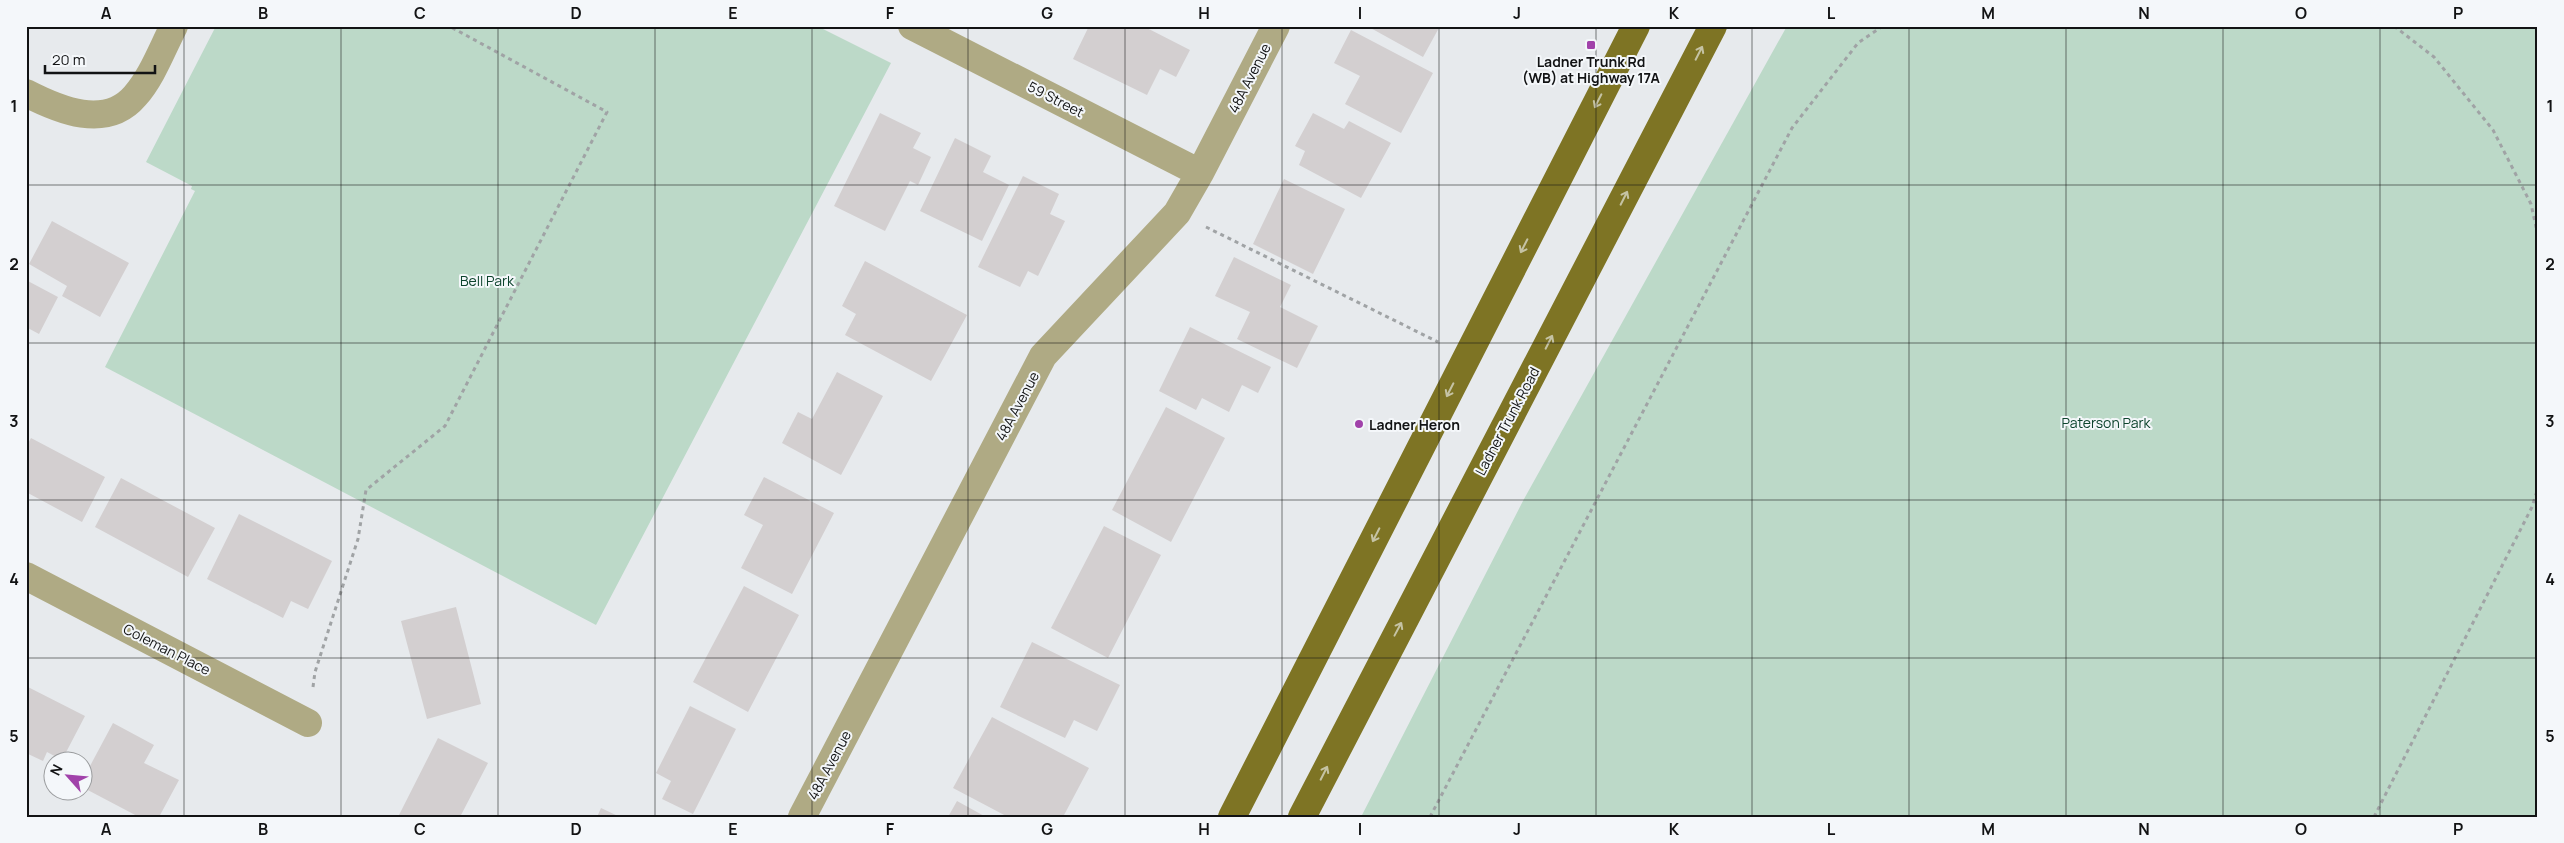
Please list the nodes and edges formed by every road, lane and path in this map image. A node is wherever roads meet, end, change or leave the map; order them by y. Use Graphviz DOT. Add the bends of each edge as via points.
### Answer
graph roads {
  1 [pos="174,26"];
  2 [pos="448,26"];
  3 [pos="912,26"];
  4 [pos="1276,26"];
  5 [pos="1636,26"];
  6 [pos="1713,26"];
  7 [pos="1882,26"];
  8 [pos="2394,26"];
  9 [pos="26,93"];
  10 [pos="1200,173"];
  11 [pos="1177,212"];
  12 [pos="2538,236"];
  13 [pos="1468,355"];
  14 [pos="2538,488"];
  15 [pos="26,576"];
  16 [pos="308,722"];
  17 [pos="802,817"];
  18 [pos="1232,817"];
  19 [pos="1302,817"];
  20 [pos="1430,817"];
  21 [pos="2374,817"];
  1 -- 9 [label="street" via="135,96 104,115 73,112"];
  2 -- 16 [label="path" via="607,112 445,426 366,490 358,539 315,672"];
  3 -- 10 [label="street, 59 Street"];
  4 -- 10 [label="street, 48A Avenue"];
  5 -- 13 [label="main road, one-way"];
  19 -- 6 [label="main road, Ladner Trunk Road, one-way"];
  7 -- 20 [label="path" via="1858,43 1792,128"];
  8 -- 12 [label="path" via="2434,57 2493,130 2531,204"];
  10 -- 11 [label="street, 48A Avenue"];
  11 -- 13 [label="path"];
  11 -- 17 [label="street, 48A Avenue" via="1043,356"];
  13 -- 18 [label="main road, one-way"];
  14 -- 21 [label="path" via="2532,507"];
  15 -- 16 [label="street, Coleman Place"];
}
